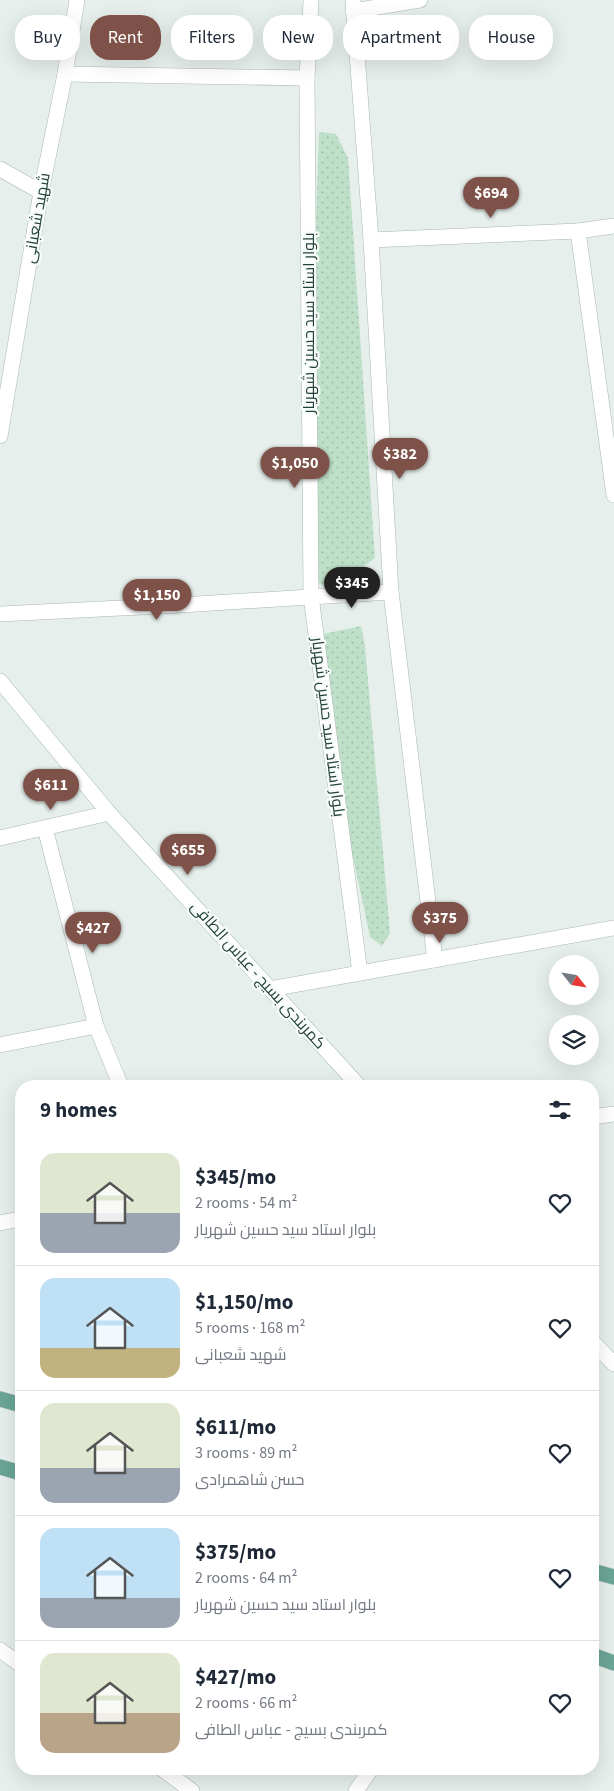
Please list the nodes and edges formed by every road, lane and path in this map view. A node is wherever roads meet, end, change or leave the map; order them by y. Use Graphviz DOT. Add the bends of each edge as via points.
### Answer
graph roads {
  1 [pos="77,0"];
  2 [pos="311,0"];
  3 [pos="420,0"];
  4 [pos="353,6"];
  5 [pos="65,74"];
  6 [pos="307,78"];
  7 [pos="0,169"];
  8 [pos="41,192"];
  9 [pos="614,226"];
  10 [pos="578,230"];
  11 [pos="371,240"];
  12 [pos="0,436"];
  13 [pos="614,495"];
  14 [pos="391,592"];
  15 [pos="311,596"];
  16 [pos="0,614"];
  17 [pos="0,681"];
  18 [pos="110,813"];
  19 [pos="45,828"];
  20 [pos="0,838"];
  21 [pos="614,928"];
  22 [pos="435,960"];
  23 [pos="360,973"];
  24 [pos="270,988"];
  25 [pos="96,1026"];
  26 [pos="0,1045"];
  27 [pos="118,1080"];
  28 [pos="354,1080"];
  29 [pos="614,1114"];
  30 [pos="599,1117"];
  31 [pos="15,1220"];
  32 [pos="0,1223"];
  33 [pos="599,1348"];
  34 [pos="614,1364"];
  35 [pos="0,1399"];
  36 [pos="15,1403"];
  37 [pos="0,1467"];
  38 [pos="15,1471"];
  39 [pos="599,1573"];
  40 [pos="614,1576"];
  41 [pos="0,1650"];
  42 [pos="599,1658"];
  43 [pos="15,1661"];
  44 [pos="614,1663"];
  45 [pos="170,1775"];
  46 [pos="367,1775"];
  47 [pos="192,1791"];
  48 [pos="356,1791"];
  1 -- 5 [label="street, شهید شعبانی"];
  2 -- 6 [label="street, بلوار استاد سید حسین شهریار"];
  3 -- 4 [label="street"];
  4 -- 11 [label="street"];
  5 -- 6 [label="street"];
  5 -- 8 [label="street, شهید شعبانی"];
  6 -- 15 [label="street, بلوار استاد سید حسین شهریار"];
  7 -- 8 [label="street"];
  8 -- 12 [label="street, شهید شعبانی"];
  9 -- 10 [label="street"];
  10 -- 11 [label="street"];
  10 -- 13 [label="street"];
  11 -- 14 [label="street"];
  14 -- 15 [label="street"];
  14 -- 22 [label="street"];
  15 -- 16 [label="street"];
  15 -- 23 [label="street, بلوار استاد سید حسین شهریار"];
  17 -- 18 [label="street, کمربندی بسیج - عباس الطافی"];
  18 -- 19 [label="street"];
  18 -- 24 [label="street, کمربندی بسیج - عباس الطافی"];
  19 -- 20 [label="street"];
  19 -- 25 [label="street"];
  21 -- 22 [label="street"];
  22 -- 23 [label="street"];
  23 -- 24 [label="street"];
  24 -- 28 [label="street, کمربندی بسیج - عباس الطافی"];
  25 -- 26 [label="street"];
  25 -- 27 [label="street"];
  29 -- 30 [label="street"];
  31 -- 32 [label="street"];
  33 -- 34 [label="street"];
  35 -- 36 [label="main road"];
  37 -- 38 [label="main road"];
  39 -- 40 [label="main road"];
  41 -- 43 [label="street"];
  42 -- 44 [label="main road"];
  45 -- 47 [label="street"];
  46 -- 48 [label="street"];
}
